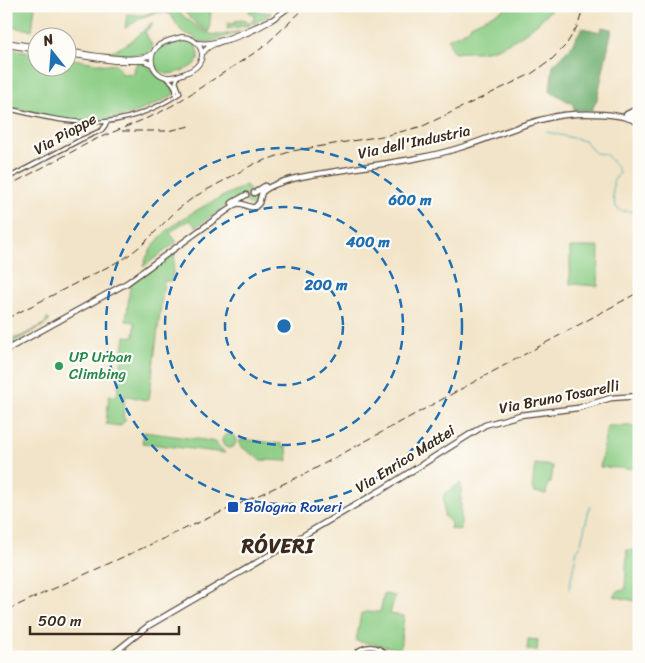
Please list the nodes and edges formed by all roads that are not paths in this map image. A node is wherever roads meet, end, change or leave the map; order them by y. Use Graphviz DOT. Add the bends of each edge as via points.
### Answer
graph roads {
  1 [pos="291,6"];
  2 [pos="285,11"];
  3 [pos="198,42"];
  4 [pos="6,44"];
  5 [pos="28,47"];
  6 [pos="153,53"];
  7 [pos="78,54"];
  8 [pos="78,55"];
  9 [pos="202,55"];
  10 [pos="153,66"];
  11 [pos="184,73"];
  12 [pos="165,76"];
  13 [pos="178,92"];
  14 [pos="6,108"];
  15 [pos="639,108"];
  16 [pos="639,113"];
  17 [pos="621,114"];
  18 [pos="639,121"];
  19 [pos="108,122"];
  20 [pos="6,179"];
  21 [pos="254,193"];
  22 [pos="246,195"];
  23 [pos="259,201"];
  24 [pos="246,205"];
  25 [pos="6,349"];
  26 [pos="639,396"];
  27 [pos="485,425"];
  28 [pos="109,657"];
  29 [pos="353,657"];
  30 [pos="388,657"];
  1 -- 2 [label="main road"];
  2 -- 3 [label="main road" via="238,34 208,44"];
  2 -- 9 [label="main road" via="254,31 208,47"];
  3 -- 6 [label="main road" via="180,37 159,45"];
  3 -- 9 [label="main road"];
  4 -- 5 [label="main road"];
  6 -- 7 [label="main road" via="145,58"];
  6 -- 10 [label="main road"];
  8 -- 10 [label="main road" via="144,61"];
  9 -- 11 [label="main road" via="198,66"];
  10 -- 12 [label="main road"];
  11 -- 12 [label="main road"];
  11 -- 13 [label="street" via="176,80"];
  12 -- 13 [label="street"];
  13 -- 19 [label="street" via="141,114"];
  14 -- 19 [label="street" via="86,124"];
  15 -- 17 [label="main road"];
  16 -- 17 [label="main road, Via dell'Industria" via="632,116"];
  17 -- 21 [label="main road, Via dell'Industria" via="578,112 549,116 455,146 302,174"];
  18 -- 23 [label="main road, Via dell'Industria" via="595,114 557,117 448,151 295,179 264,190"];
  19 -- 20 [label="street, Via Pioppe" via="102,130"];
  21 -- 22 [label="main road"];
  21 -- 23 [label="main road"];
  22 -- 24 [label="main road"];
  22 -- 25 [label="main road" via="127,280"];
  23 -- 24 [label="main road" via="253,208"];
  24 -- 25 [label="main road" via="236,204 127,283"];
  26 -- 27 [label="main road, Via Bruno Tosarelli" via="526,414"];
  27 -- 28 [label="main road, Via Enrico Mattei" via="383,489 148,626"];
  29 -- 30 [label="street" via="359,649 368,646 378,647"];
}
